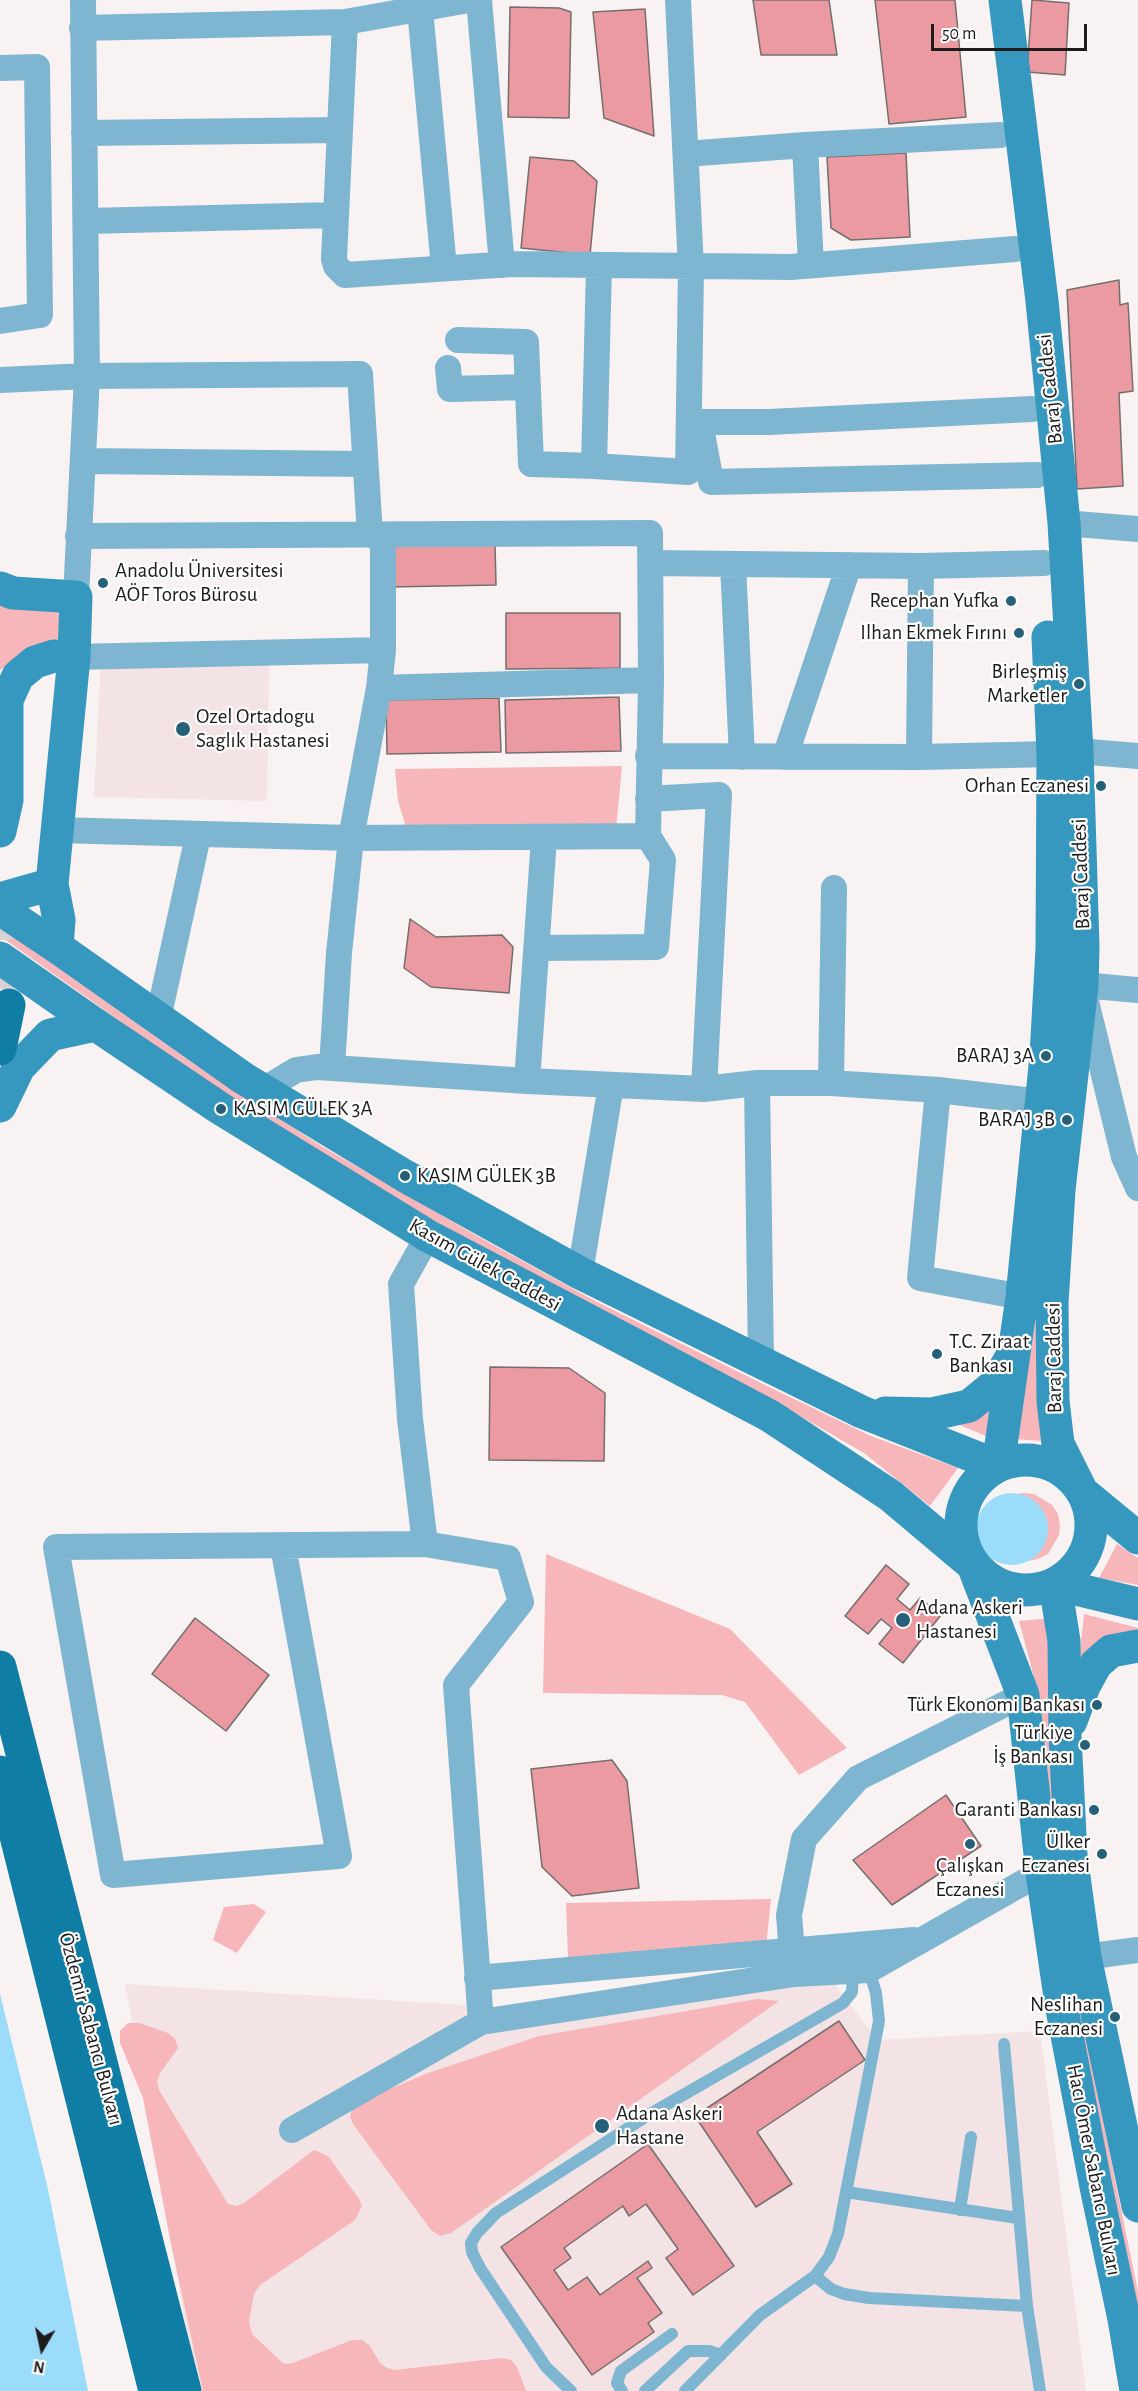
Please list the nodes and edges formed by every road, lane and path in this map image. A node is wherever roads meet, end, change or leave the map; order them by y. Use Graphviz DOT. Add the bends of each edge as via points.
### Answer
graph roads {
  1 [pos="83,0"];
  2 [pos="469,0"];
  3 [pos="479,0"];
  4 [pos="678,0"];
  5 [pos="984,0"];
  6 [pos="1005,0"];
  7 [pos="420,9"];
  8 [pos="298,12"];
  9 [pos="345,22"];
  10 [pos="82,28"];
  11 [pos="0,68"];
  12 [pos="340,130"];
  13 [pos="84,133"];
  14 [pos="1000,135"];
  15 [pos="805,145"];
  16 [pos="686,154"];
  17 [pos="336,214"];
  18 [pos="86,221"];
  19 [pos="1015,249"];
  20 [pos="502,265"];
  21 [pos="812,265"];
  22 [pos="599,266"];
  23 [pos="444,268"];
  24 [pos="692,268"];
  25 [pos="0,321"];
  26 [pos="458,340"];
  27 [pos="448,368"];
  28 [pos="87,376"];
  29 [pos="0,380"];
  30 [pos="528,387"];
  31 [pos="1032,409"];
  32 [pos="83,461"];
  33 [pos="364,464"];
  34 [pos="594,466"];
  35 [pos="1037,475"];
  36 [pos="1064,523"];
  37 [pos="1138,529"];
  38 [pos="78,536"];
  39 [pos="376,536"];
  40 [pos="650,563"];
  41 [pos="1044,563"];
  42 [pos="733,564"];
  43 [pos="849,565"];
  44 [pos="921,566"];
  45 [pos="0,588"];
  46 [pos="76,597"];
  47 [pos="382,650"];
  48 [pos="74,657"];
  49 [pos="651,680"];
  50 [pos="379,688"];
  51 [pos="1065,752"];
  52 [pos="648,756"];
  53 [pos="742,756"];
  54 [pos="1138,756"];
  55 [pos="785,757"];
  56 [pos="919,757"];
  57 [pos="648,799"];
  58 [pos="57,830"];
  59 [pos="0,831"];
  60 [pos="198,836"];
  61 [pos="648,836"];
  62 [pos="351,838"];
  63 [pos="544,838"];
  64 [pos="52,884"];
  65 [pos="834,888"];
  66 [pos="6,900"];
  67 [pos="57,947"];
  68 [pos="537,948"];
  69 [pos="0,958"];
  70 [pos="1082,986"];
  71 [pos="1138,990"];
  72 [pos="9,1005"];
  73 [pos="158,1019"];
  74 [pos="96,1025"];
  75 [pos="0,1049"];
  76 [pos="332,1067"];
  77 [pos="527,1081"];
  78 [pos="757,1083"];
  79 [pos="831,1083"];
  80 [pos="611,1085"];
  81 [pos="704,1089"];
  82 [pos="263,1090"];
  83 [pos="938,1090"];
  84 [pos="1042,1102"];
  85 [pos="0,1106"];
  86 [pos="1138,1188"];
  87 [pos="428,1236"];
  88 [pos="580,1273"];
  89 [pos="1022,1297"];
  90 [pos="1014,1351"];
  91 [pos="761,1362"];
  92 [pos="862,1412"];
  93 [pos="998,1466"];
  94 [pos="1082,1492"];
  95 [pos="1138,1538"];
  96 [pos="425,1544"];
  97 [pos="283,1546"];
  98 [pos="973,1565"];
  99 [pos="1055,1584"];
  100 [pos="1138,1604"];
  101 [pos="1138,1646"];
  102 [pos="0,1667"];
  103 [pos="1023,1695"];
  104 [pos="1065,1736"];
  105 [pos="0,1772"];
  106 [pos="1071,1855"];
  107 [pos="1042,1873"];
  108 [pos="921,1940"];
  109 [pos="1138,1950"];
  110 [pos="1085,1957"];
  111 [pos="793,1962"];
  112 [pos="861,1971"];
  113 [pos="477,1978"];
  114 [pos="481,2022"];
  115 [pos="1004,2044"];
  116 [pos="292,2130"];
  117 [pos="971,2137"];
  118 [pos="846,2192"];
  119 [pos="1138,2206"];
  120 [pos="960,2210"];
  121 [pos="1018,2218"];
  122 [pos="815,2276"];
  123 [pos="1027,2307"];
  124 [pos="672,2334"];
  125 [pos="721,2355"];
  126 [pos="155,2391"];
  127 [pos="185,2391"];
  128 [pos="571,2391"];
  129 [pos="622,2391"];
  130 [pos="645,2391"];
  131 [pos="685,2391"];
  132 [pos="1040,2391"];
  133 [pos="1136,2391"];
  1 -- 10 [label="street"];
  2 -- 7 [label="street"];
  3 -- 20 [label="street"];
  4 -- 16 [label="street"];
  5 -- 14 [label="main road, Baraj Caddesi"];
  6 -- 36 [label="main road, Baraj Caddesi" via="1042,301"];
  7 -- 9 [label="street"];
  7 -- 23 [label="street"];
  8 -- 9 [label="street"];
  8 -- 10 [label="street"];
  9 -- 12 [label="street"];
  10 -- 13 [label="street"];
  11 -- 25 [label="street" via="37,67 40,315"];
  12 -- 13 [label="street"];
  12 -- 17 [label="street"];
  13 -- 18 [label="street"];
  14 -- 15 [label="street"];
  14 -- 19 [label="main road, Baraj Caddesi"];
  15 -- 16 [label="street"];
  15 -- 21 [label="street"];
  16 -- 24 [label="street"];
  17 -- 18 [label="street"];
  17 -- 23 [label="street" via="334,259 345,275"];
  18 -- 28 [label="street"];
  19 -- 21 [label="street"];
  19 -- 31 [label="main road, Baraj Caddesi"];
  20 -- 22 [label="street"];
  20 -- 23 [label="street"];
  21 -- 24 [label="street"];
  22 -- 24 [label="street"];
  22 -- 34 [label="street"];
  24 -- 34 [label="street" via="688,472"];
  26 -- 30 [label="street" via="526,342"];
  27 -- 30 [label="street" via="450,389"];
  28 -- 29 [label="street"];
  28 -- 32 [label="street"];
  28 -- 33 [label="street" via="360,374"];
  30 -- 34 [label="street" via="531,464"];
  31 -- 35 [label="main road, Baraj Caddesi"];
  31 -- 35 [label="street" via="700,422 711,482"];
  32 -- 33 [label="street"];
  32 -- 38 [label="street"];
  33 -- 39 [label="street"];
  35 -- 41 [label="main road, Baraj Caddesi"];
  36 -- 37 [label="street"];
  36 -- 51 [label="main road, Baraj Caddesi"];
  38 -- 39 [label="street"];
  38 -- 46 [label="street"];
  39 -- 40 [label="street" via="650,533"];
  39 -- 47 [label="street"];
  40 -- 42 [label="street"];
  40 -- 49 [label="street"];
  41 -- 44 [label="street"];
  41 -- 51 [label="main road, Baraj Caddesi"];
  42 -- 43 [label="street"];
  42 -- 53 [label="street"];
  43 -- 44 [label="street"];
  43 -- 55 [label="street"];
  44 -- 56 [label="street"];
  45 -- 46 [label="main road" via="13,593"];
  46 -- 48 [label="main road"];
  47 -- 48 [label="street"];
  47 -- 50 [label="street"];
  48 -- 58 [label="main road"];
  48 -- 59 [label="main road" via="54,656 35,662 18,676 7,700 7,801"];
  49 -- 50 [label="street"];
  49 -- 52 [label="street"];
  50 -- 62 [label="street"];
  51 -- 54 [label="street"];
  51 -- 56 [label="street"];
  51 -- 70 [label="main road, Baraj Caddesi" via="1083,947"];
  51 -- 84 [label="main road, Baraj Caddesi"];
  52 -- 53 [label="street"];
  52 -- 57 [label="street"];
  53 -- 55 [label="street"];
  55 -- 56 [label="street"];
  57 -- 61 [label="street"];
  57 -- 81 [label="street" via="719,795"];
  58 -- 60 [label="street"];
  58 -- 64 [label="main road"];
  60 -- 62 [label="street"];
  60 -- 73 [label="street"];
  61 -- 63 [label="street"];
  61 -- 68 [label="street" via="663,860 656,947"];
  62 -- 63 [label="street"];
  62 -- 76 [label="street"];
  63 -- 68 [label="street"];
  64 -- 66 [label="main road"];
  64 -- 67 [label="main road" via="59,920"];
  65 -- 79 [label="street"];
  66 -- 67 [label="main road, Kasım Gülek Caddesi, bridge"];
  67 -- 73 [label="main road, Kasım Gülek Caddesi"];
  68 -- 77 [label="street"];
  69 -- 74 [label="main road, Kasım Gülek Caddesi, bridge"];
  70 -- 71 [label="street"];
  70 -- 86 [label="street" via="1124,1157"];
  70 -- 94 [label="main road, Baraj Caddesi" via="1059,1190 1052,1303 1053,1401 1058,1444"];
  72 -- 75 [label="main road"];
  73 -- 82 [label="main road, Kasım Gülek Caddesi"];
  74 -- 85 [label="main road" via="51,1035 19,1067"];
  74 -- 87 [label="main road, Kasım Gülek Caddesi" via="221,1109"];
  76 -- 77 [label="street"];
  76 -- 82 [label="street" via="296,1070"];
  77 -- 80 [label="street"];
  78 -- 79 [label="street"];
  78 -- 81 [label="street"];
  78 -- 91 [label="street"];
  79 -- 83 [label="street"];
  80 -- 81 [label="street"];
  80 -- 88 [label="street"];
  82 -- 88 [label="main road, Kasım Gülek Caddesi" via="405,1176"];
  83 -- 84 [label="street"];
  83 -- 89 [label="street" via="920,1278"];
  84 -- 89 [label="main road, Baraj Caddesi"];
  87 -- 96 [label="street" via="401,1284 410,1419"];
  87 -- 98 [label="main road, Kasım Gülek Caddesi" via="770,1416 891,1497"];
  88 -- 91 [label="main road, Kasım Gülek Caddesi"];
  89 -- 90 [label="main road, Baraj Caddesi"];
  90 -- 92 [label="main road" via="996,1384 969,1406 932,1414"];
  90 -- 93 [label="main road, Baraj Caddesi"];
  91 -- 92 [label="main road, Kasım Gülek Caddesi"];
  92 -- 93 [label="main road, Kasım Gülek Caddesi"];
  93 -- 94 [label="main road" via="1031,1460 1052,1465 1069,1476"];
  93 -- 98 [label="main road" via="976,1482 965,1500 960,1522 962,1544"];
  94 -- 95 [label="main road"];
  94 -- 99 [label="main road" via="1090,1511 1091,1532 1086,1552 1073,1571"];
  96 -- 97 [label="street"];
  96 -- 113 [label="street" via="508,1558 521,1602 456,1685"];
  97 -- 97 [label="street" via="56,1546 113,1875 339,1856"];
  98 -- 99 [label="main road" via="989,1580 1010,1589 1033,1591"];
  98 -- 103 [label="main road, Hacı Ömer Sabancı Bulvarı"];
  99 -- 100 [label="main road"];
  99 -- 104 [label="main road, Hacı Ömer Sabancı Bulvarı" via="1064,1641"];
  101 -- 104 [label="main road" via="1111,1651 1096,1664"];
  102 -- 127 [label="main road, Özdemir Sabancı Bulvarı"];
  103 -- 107 [label="main road, Hacı Ömer Sabancı Bulvarı"];
  103 -- 111 [label="street" via="858,1778 804,1839 789,1915"];
  104 -- 106 [label="main road, Hacı Ömer Sabancı Bulvarı"];
  105 -- 126 [label="main road, Özdemir Sabancı Bulvarı"];
  106 -- 107 [label="street"];
  106 -- 110 [label="main road, Hacı Ömer Sabancı Bulvarı"];
  107 -- 108 [label="street"];
  107 -- 133 [label="main road, Hacı Ömer Sabancı Bulvarı" via="1061,2004"];
  108 -- 111 [label="street"];
  108 -- 112 [label="street"];
  109 -- 110 [label="street"];
  110 -- 119 [label="main road, Hacı Ömer Sabancı Bulvarı"];
  111 -- 112 [label="street"];
  111 -- 113 [label="street"];
  111 -- 114 [label="street"];
  112 -- 118 [label="lane" via="876,1993 879,2022"];
  112 -- 128 [label="lane" via="843,2003 650,2114 496,2213 477,2233 471,2243 480,2268 546,2367"];
  113 -- 114 [label="street"];
  114 -- 116 [label="street"];
  115 -- 121 [label="lane"];
  117 -- 120 [label="lane"];
  118 -- 120 [label="lane"];
  118 -- 122 [label="lane" via="838,2234 829,2257"];
  120 -- 121 [label="lane"];
  121 -- 123 [label="lane"];
  122 -- 123 [label="lane" via="831,2289 869,2298"];
  122 -- 125 [label="lane" via="760,2315"];
  123 -- 132 [label="lane"];
  124 -- 129 [label="lane" via="621,2371 617,2383"];
  125 -- 130 [label="lane" via="709,2350 688,2352"];
  125 -- 131 [label="lane"];
}
